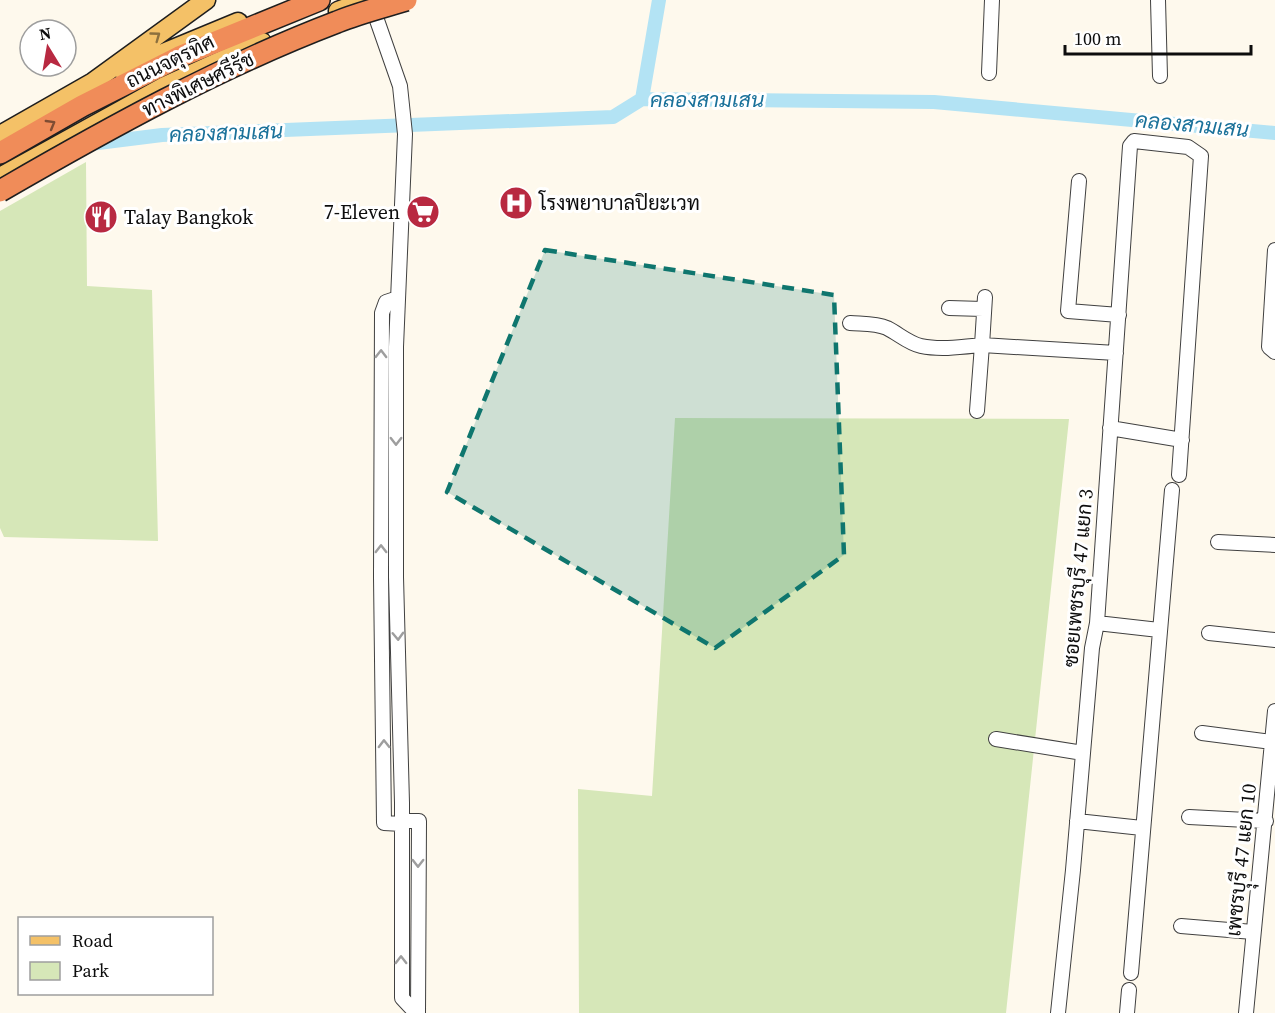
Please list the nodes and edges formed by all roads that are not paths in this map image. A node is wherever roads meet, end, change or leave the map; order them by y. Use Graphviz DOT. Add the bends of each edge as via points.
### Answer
graph roads {
  1 [pos="206,0"];
  2 [pos="293,0"];
  3 [pos="319,0"];
  4 [pos="368,0"];
  5 [pos="406,0"];
  6 [pos="992,0"];
  7 [pos="1158,0"];
  8 [pos="989,74"];
  9 [pos="1160,76"];
  10 [pos="93,82"];
  11 [pos="0,135"];
  12 [pos="0,153"];
  13 [pos="0,177"];
  14 [pos="1079,181"];
  15 [pos="0,191"];
  16 [pos="1275,250"];
  17 [pos="398,298"];
  18 [pos="949,308"];
  19 [pos="1119,315"];
  20 [pos="850,323"];
  21 [pos="982,345"];
  22 [pos="1275,352"];
  23 [pos="1116,353"];
  24 [pos="380,397"];
  25 [pos="396,397"];
  26 [pos="977,411"];
  27 [pos="1110,428"];
  28 [pos="1182,440"];
  29 [pos="1179,476"];
  30 [pos="1172,490"];
  31 [pos="1218,542"];
  32 [pos="1275,545"];
  33 [pos="381,577"];
  34 [pos="396,577"];
  35 [pos="1097,623"];
  36 [pos="1159,630"];
  37 [pos="1209,633"];
  38 [pos="1275,639"];
  39 [pos="383,676"];
  40 [pos="399,676"];
  41 [pos="1275,711"];
  42 [pos="1202,733"];
  43 [pos="996,739"];
  44 [pos="1272,742"];
  45 [pos="1083,753"];
  46 [pos="402,779"];
  47 [pos="385,780"];
  48 [pos="1189,817"];
  49 [pos="1077,821"];
  50 [pos="1266,821"];
  51 [pos="402,822"];
  52 [pos="1142,828"];
  53 [pos="1181,926"];
  54 [pos="1253,932"];
  55 [pos="1131,972"];
  56 [pos="1129,990"];
  57 [pos="417,1013"];
  58 [pos="1058,1013"];
  59 [pos="1127,1013"];
  60 [pos="1246,1013"];
  10 -- 1 [label="main road, ถนนจตุรทิศ, one-way"];
  2 -- 10 [label="main road"];
  12 -- 3 [label="highway, ทางพิเศษศรีรัช, one-way" via="179,57"];
  4 -- 13 [label="main road, ถนนจตุรทิศ" via="165,86"];
  4 -- 17 [label="street" via="395,70 403,108"];
  5 -- 15 [label="highway, ทางพิเศษศรีรัช, bridge" via="339,21 246,59 159,102"];
  6 -- 8 [label="street"];
  7 -- 9 [label="street"];
  10 -- 11 [label="main road, ถนนจตุรทิศ"];
  14 -- 19 [label="street" via="1068,311"];
  16 -- 22 [label="street" via="1269,347"];
  24 -- 17 [label="street, one-way" via="382,313 386,302"];
  17 -- 25 [label="street"];
  18 -- 21 [label="street" via="984,303"];
  19 -- 23 [label="street, ซอยเพชรบุรี 47 แยก 3"];
  19 -- 28 [label="street, ซอยเพชรบุรี 47 แยก 3" via="1130,146 1134,141 1188,147 1201,156"];
  20 -- 21 [label="street" via="887,328 920,346"];
  21 -- 23 [label="street"];
  21 -- 26 [label="street"];
  23 -- 27 [label="street, ซอยเพชรบุรี 47 แยก 3"];
  24 -- 25 [label="street"];
  33 -- 24 [label="street, one-way"];
  25 -- 34 [label="street, one-way"];
  27 -- 28 [label="street"];
  27 -- 35 [label="street, ซอยเพชรบุรี 47 แยก 3"];
  28 -- 29 [label="street"];
  30 -- 36 [label="street"];
  31 -- 32 [label="street"];
  33 -- 34 [label="street"];
  33 -- 39 [label="street"];
  34 -- 40 [label="street, one-way"];
  35 -- 36 [label="street"];
  35 -- 45 [label="street, ซอยเพชรบุรี 47 แยก 3"];
  36 -- 52 [label="street"];
  37 -- 38 [label="street"];
  39 -- 40 [label="street"];
  47 -- 39 [label="street, one-way"];
  40 -- 46 [label="street"];
  41 -- 44 [label="street, เพชรบุุรี 47 แยก 10"];
  42 -- 44 [label="street"];
  43 -- 45 [label="street"];
  44 -- 50 [label="street, เพชรบุุรี 47 แยก 10"];
  45 -- 49 [label="street, ซอยเพชรบุรี 47 แยก 3"];
  46 -- 47 [label="street"];
  46 -- 51 [label="street"];
  47 -- 51 [label="street" via="384,823"];
  48 -- 50 [label="street"];
  49 -- 52 [label="street"];
  49 -- 58 [label="street, ซอยเพชรบุรี 47 แยก 3"];
  50 -- 54 [label="street, เพชรบุุรี 47 แยก 10"];
  51 -- 57 [label="street" via="419,821"];
  52 -- 55 [label="street"];
  53 -- 54 [label="street"];
  54 -- 60 [label="street, เพชรบุุรี 47 แยก 10"];
  56 -- 59 [label="street"];
}
